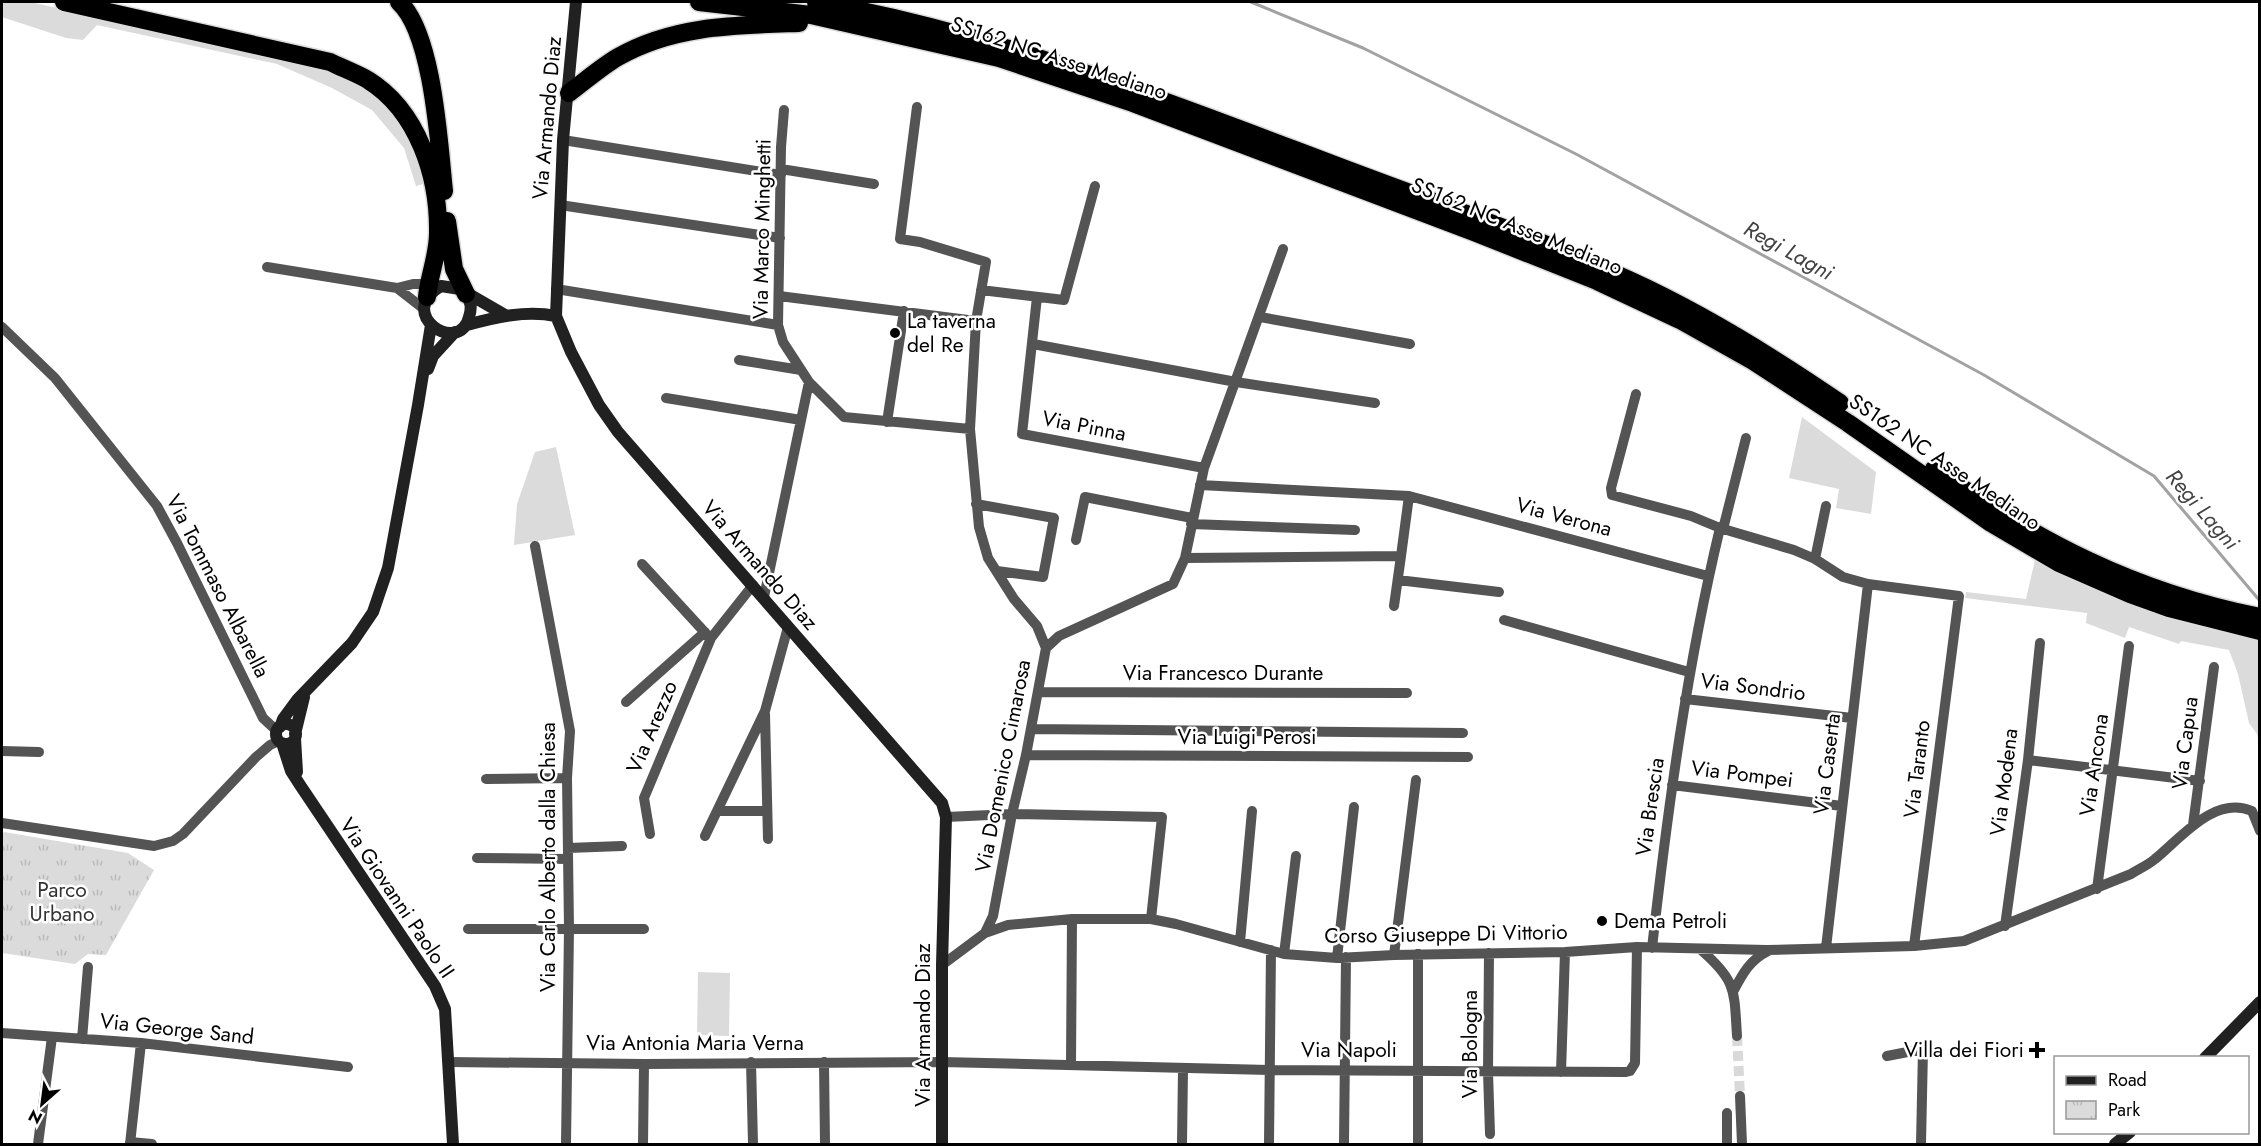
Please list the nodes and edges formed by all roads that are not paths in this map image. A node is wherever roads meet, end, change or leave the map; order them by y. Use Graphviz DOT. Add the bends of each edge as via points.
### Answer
graph roads {
  1 [pos="64,2"];
  2 [pos="399,2"];
  3 [pos="576,2"];
  4 [pos="699,2"];
  5 [pos="816,2"];
  6 [pos="854,2"];
  7 [pos="905,27"];
  8 [pos="569,93"];
  9 [pos="917,107"];
  10 [pos="784,110"];
  11 [pos="563,140"];
  12 [pos="781,172"];
  13 [pos="874,184"];
  14 [pos="1095,186"];
  15 [pos="560,205"];
  16 [pos="780,238"];
  17 [pos="1283,249"];
  18 [pos="267,267"];
  19 [pos="397,288"];
  20 [pos="556,289"];
  21 [pos="981,290"];
  22 [pos="430,294"];
  23 [pos="466,294"];
  24 [pos="779,296"];
  25 [pos="1037,297"];
  26 [pos="904,311"];
  27 [pos="505,315"];
  28 [pos="556,316"];
  29 [pos="1260,317"];
  30 [pos="976,321"];
  31 [pos="431,325"];
  32 [pos="467,325"];
  33 [pos="778,325"];
  34 [pos="2,327"];
  35 [pos="455,332"];
  36 [pos="1033,344"];
  37 [pos="1410,344"];
  38 [pos="739,360"];
  39 [pos="801,370"];
  40 [pos="422,381"];
  41 [pos="809,382"];
  42 [pos="1236,382"];
  43 [pos="1636,394"];
  44 [pos="666,398"];
  45 [pos="1375,403"];
  46 [pos="801,420"];
  47 [pos="886,422"];
  48 [pos="970,429"];
  49 [pos="1746,438"];
  50 [pos="1204,468"];
  51 [pos="1200,485"];
  52 [pos="1409,496"];
  53 [pos="976,504"];
  54 [pos="1826,506"];
  55 [pos="1191,521"];
  56 [pos="1722,528"];
  57 [pos="1355,530"];
  58 [pos="1077,540"];
  59 [pos="535,546"];
  60 [pos="1401,556"];
  61 [pos="1185,558"];
  62 [pos="1815,559"];
  63 [pos="642,564"];
  64 [pos="997,571"];
  65 [pos="1708,576"];
  66 [pos="1398,580"];
  67 [pos="1868,584"];
  68 [pos="753,585"];
  69 [pos="1499,592"];
  70 [pos="764,597"];
  71 [pos="1394,606"];
  72 [pos="2195,609"];
  73 [pos="2259,618"];
  74 [pos="1503,620"];
  75 [pos="788,627"];
  76 [pos="2259,631"];
  77 [pos="708,635"];
  78 [pos="2040,643"];
  79 [pos="2129,646"];
  80 [pos="1046,648"];
  81 [pos="2214,667"];
  82 [pos="1689,672"];
  83 [pos="307,690"];
  84 [pos="1038,692"];
  85 [pos="1407,693"];
  86 [pos="1685,699"];
  87 [pos="626,702"];
  88 [pos="765,711"];
  89 [pos="1852,718"];
  90 [pos="1031,729"];
  91 [pos="1463,733"];
  92 [pos="279,735"];
  93 [pos="295,736"];
  94 [pos="2,751"];
  95 [pos="39,752"];
  96 [pos="1026,755"];
  97 [pos="1468,757"];
  98 [pos="2028,760"];
  99 [pos="2112,770"];
  100 [pos="486,778"];
  101 [pos="567,778"];
  102 [pos="1416,780"];
  103 [pos="2200,781"];
  104 [pos="1672,785"];
  105 [pos="300,786"];
  106 [pos="1842,806"];
  107 [pos="1354,807"];
  108 [pos="717,811"];
  109 [pos="768,811"];
  110 [pos="1252,811"];
  111 [pos="1012,814"];
  112 [pos="946,818"];
  113 [pos="2,824"];
  114 [pos="2193,825"];
  115 [pos="2259,831"];
  116 [pos="650,834"];
  117 [pos="705,836"];
  118 [pos="768,838"];
  119 [pos="622,846"];
  120 [pos="568,853"];
  121 [pos="1296,856"];
  122 [pos="477,858"];
  123 [pos="2097,888"];
  124 [pos="1072,919"];
  125 [pos="1151,919"];
  126 [pos="2005,926"];
  127 [pos="468,928"];
  128 [pos="644,928"];
  129 [pos="569,929"];
  130 [pos="985,933"];
  131 [pos="1240,942"];
  132 [pos="1914,946"];
  133 [pos="1637,947"];
  134 [pos="1652,948"];
  135 [pos="1826,948"];
  136 [pos="1700,949"];
  137 [pos="1272,950"];
  138 [pos="1771,950"];
  139 [pos="1565,952"];
  140 [pos="1489,953"];
  141 [pos="1284,954"];
  142 [pos="1418,954"];
  143 [pos="1394,955"];
  144 [pos="1342,957"];
  145 [pos="942,965"];
  146 [pos="88,967"];
  147 [pos="1734,990"];
  148 [pos="2259,1002"];
  149 [pos="2,1033"];
  150 [pos="1737,1036"];
  151 [pos="52,1037"];
  152 [pos="82,1039"];
  153 [pos="141,1043"];
  154 [pos="1887,1056"];
  155 [pos="2207,1056"];
  156 [pos="448,1062"];
  157 [pos="751,1062"];
  158 [pos="824,1062"];
  159 [pos="942,1062"];
  160 [pos="567,1064"];
  161 [pos="644,1064"];
  162 [pos="1071,1064"];
  163 [pos="348,1067"];
  164 [pos="1183,1068"];
  165 [pos="1343,1069"];
  166 [pos="1269,1070"];
  167 [pos="1418,1070"];
  168 [pos="1488,1072"];
  169 [pos="1561,1072"];
  170 [pos="1740,1096"];
  171 [pos="1726,1113"];
  172 [pos="1490,1134"];
  173 [pos="2128,1137"];
  174 [pos="130,1143"];
  175 [pos="38,1144"];
  176 [pos="152,1144"];
  177 [pos="453,1144"];
  178 [pos="566,1144"];
  179 [pos="643,1144"];
  180 [pos="753,1144"];
  181 [pos="825,1144"];
  182 [pos="942,1144"];
  183 [pos="1182,1144"];
  184 [pos="1269,1144"];
  185 [pos="1344,1144"];
  186 [pos="1418,1144"];
  187 [pos="1727,1144"];
  188 [pos="1742,1144"];
  189 [pos="1921,1144"];
  190 [pos="2115,1144"];
  1 -- 22 [label="highway" via="330,62 369,81 402,111 432,176 438,232"];
  2 -- 23 [label="highway" via="408,10 428,63 451,257"];
  3 -- 8 [label="main road, Via Armando Diaz"];
  4 -- 7 [label="highway, SS162 NC Asse Mediano"];
  5 -- 7 [label="highway, SS162 NC Asse Mediano"];
  6 -- 7 [label="highway"];
  7 -- 8 [label="highway" via="724,25 671,34 619,57"];
  7 -- 72 [label="highway, SS162 NC Asse Mediano" via="1133,103 1597,281 1753,360 2023,543 2102,582 2159,604"];
  8 -- 11 [label="main road, Via Armando Diaz"];
  9 -- 21 [label="street" via="900,239 986,262"];
  10 -- 12 [label="street, Via Marco Minghetti"];
  11 -- 12 [label="street"];
  11 -- 15 [label="main road, Via Armando Diaz"];
  12 -- 13 [label="street"];
  12 -- 16 [label="street, Via Marco Minghetti"];
  14 -- 25 [label="street" via="1064,300"];
  15 -- 16 [label="street"];
  15 -- 20 [label="main road, Via Armando Diaz"];
  16 -- 24 [label="street, Via Marco Minghetti"];
  17 -- 29 [label="street, Via Domenico Cimarosa"];
  18 -- 19 [label="street"];
  19 -- 22 [label="street"];
  19 -- 22 [label="street" via="413,284"];
  20 -- 28 [label="main road, Via Armando Diaz"];
  20 -- 33 [label="street"];
  21 -- 25 [label="street"];
  21 -- 30 [label="street"];
  22 -- 23 [label="main road" via="460,289"];
  22 -- 31 [label="main road" via="426,318"];
  23 -- 27 [label="main road"];
  23 -- 32 [label="main road" via="471,306"];
  24 -- 26 [label="street"];
  24 -- 33 [label="street, Via Marco Minghetti"];
  25 -- 36 [label="street, Via Pinna"];
  26 -- 30 [label="street"];
  26 -- 47 [label="street"];
  27 -- 28 [label="main road"];
  27 -- 32 [label="main road"];
  28 -- 68 [label="main road, Via Armando Diaz" via="594,397 618,432"];
  29 -- 37 [label="street"];
  29 -- 42 [label="street, Via Domenico Cimarosa"];
  30 -- 48 [label="street"];
  31 -- 35 [label="main road" via="442,332"];
  31 -- 40 [label="main road, Via Giovanni Paolo II"];
  32 -- 35 [label="main road"];
  33 -- 39 [label="street, Via Marco Minghetti" via="783,342"];
  34 -- 92 [label="street, Via Tommaso Albarella" via="55,378 157,506 263,718"];
  35 -- 40 [label="main road, Via Giovanni Paolo II" via="433,356"];
  36 -- 42 [label="street"];
  36 -- 50 [label="street, Via Pinna" via="1022,434"];
  38 -- 39 [label="street"];
  39 -- 41 [label="street, Via Marco Minghetti"];
  40 -- 83 [label="main road, Via Giovanni Paolo II" via="388,568 373,612 352,643"];
  41 -- 46 [label="street"];
  41 -- 47 [label="street, Via Marco Minghetti" via="844,417"];
  42 -- 45 [label="street"];
  42 -- 50 [label="street, Via Domenico Cimarosa"];
  43 -- 56 [label="street" via="1612,495"];
  44 -- 46 [label="street"];
  46 -- 70 [label="street"];
  47 -- 48 [label="street, Via Marco Minghetti"];
  48 -- 53 [label="street"];
  49 -- 56 [label="street, Via Brescia"];
  50 -- 51 [label="street, Via Domenico Cimarosa"];
  51 -- 52 [label="street, Via Verona"];
  51 -- 55 [label="street, Via Domenico Cimarosa"];
  52 -- 60 [label="street"];
  52 -- 65 [label="street, Via Verona"];
  53 -- 64 [label="street" via="978,527 988,558"];
  53 -- 64 [label="street" via="1054,518 1043,577"];
  54 -- 62 [label="street"];
  55 -- 57 [label="street"];
  55 -- 58 [label="street" via="1085,497"];
  55 -- 61 [label="street, Via Domenico Cimarosa"];
  56 -- 62 [label="street"];
  56 -- 65 [label="street, Via Brescia"];
  59 -- 101 [label="street, Via Carlo Alberto dalla Chiesa" via="570,731"];
  60 -- 61 [label="street"];
  60 -- 66 [label="street"];
  61 -- 80 [label="street, Via Domenico Cimarosa" via="1173,584 1059,636"];
  62 -- 67 [label="street" via="1844,577"];
  63 -- 77 [label="street"];
  64 -- 80 [label="street" via="1037,626"];
  65 -- 82 [label="street, Via Brescia"];
  66 -- 69 [label="street"];
  66 -- 71 [label="street"];
  67 -- 89 [label="street, Via Caserta"];
  67 -- 132 [label="street, Via Taranto" via="1959,596"];
  68 -- 70 [label="main road, Via Armando Diaz"];
  68 -- 77 [label="street, Via Arezzo"];
  70 -- 75 [label="main road, Via Armando Diaz"];
  72 -- 73 [label="highway, SS162 NC Asse Mediano"];
  72 -- 76 [label="highway, SS162 NC Asse Mediano"];
  74 -- 82 [label="street"];
  75 -- 88 [label="street"];
  75 -- 112 [label="main road, Via Armando Diaz" via="936,795"];
  77 -- 87 [label="street, Via Arezzo"];
  77 -- 116 [label="street, Via Arezzo" via="644,798"];
  78 -- 98 [label="street, Via Modena"];
  79 -- 99 [label="street, Via Ancona"];
  80 -- 84 [label="street, Via Domenico Cimarosa"];
  81 -- 103 [label="street, Via Capua"];
  82 -- 86 [label="street, Via Brescia"];
  83 -- 92 [label="main road, Via Giovanni Paolo II" via="283,719"];
  83 -- 93 [label="main road, Via Giovanni Paolo II"];
  84 -- 85 [label="street, Via Francesco Durante"];
  84 -- 90 [label="street, Via Domenico Cimarosa"];
  86 -- 89 [label="street, Via Sondrio"];
  86 -- 104 [label="street, Via Brescia"];
  88 -- 108 [label="street"];
  88 -- 109 [label="street"];
  89 -- 106 [label="street, Via Caserta"];
  90 -- 91 [label="street"];
  90 -- 96 [label="street, Via Domenico Cimarosa"];
  92 -- 93 [label="main road" via="288,744"];
  92 -- 93 [label="main road" via="288,725"];
  92 -- 105 [label="main road, Via Giovanni Paolo II"];
  92 -- 113 [label="street" via="173,841 154,846 129,844"];
  93 -- 105 [label="main road, Via Giovanni Paolo II"];
  94 -- 95 [label="street"];
  96 -- 97 [label="street, Via Luigi Perosi"];
  96 -- 111 [label="street, Via Domenico Cimarosa"];
  98 -- 99 [label="street"];
  98 -- 126 [label="street, Via Modena"];
  99 -- 103 [label="street"];
  99 -- 123 [label="street, Via Ancona"];
  100 -- 101 [label="street"];
  101 -- 120 [label="street, Via Carlo Alberto dalla Chiesa"];
  102 -- 143 [label="street"];
  103 -- 114 [label="street, Via Capua"];
  104 -- 106 [label="street, Via Pompei"];
  104 -- 134 [label="street, Via Brescia"];
  105 -- 156 [label="main road, Via Giovanni Paolo II" via="435,986 445,1009"];
  106 -- 135 [label="street, Via Caserta"];
  107 -- 144 [label="street"];
  108 -- 109 [label="street"];
  108 -- 117 [label="street"];
  109 -- 118 [label="street"];
  110 -- 131 [label="street"];
  111 -- 112 [label="street"];
  111 -- 125 [label="street" via="1162,817"];
  111 -- 130 [label="street, Via Domenico Cimarosa" via="993,916"];
  112 -- 145 [label="main road, Via Armando Diaz"];
  114 -- 115 [label="street, Corso Giuseppe Di Vittorio" via="2228,809 2245,808 2252,811"];
  114 -- 123 [label="street, Corso Giuseppe Di Vittorio" via="2154,860"];
  119 -- 120 [label="street"];
  120 -- 122 [label="street"];
  120 -- 129 [label="street, Via Carlo Alberto dalla Chiesa"];
  121 -- 141 [label="street"];
  123 -- 126 [label="street, Corso Giuseppe Di Vittorio"];
  124 -- 125 [label="street, Corso Giuseppe Di Vittorio"];
  124 -- 130 [label="street, Corso Giuseppe Di Vittorio" via="1008,925"];
  124 -- 162 [label="street"];
  125 -- 131 [label="street, Corso Giuseppe Di Vittorio"];
  126 -- 132 [label="street, Corso Giuseppe Di Vittorio" via="1964,941"];
  127 -- 129 [label="street"];
  128 -- 129 [label="street"];
  129 -- 160 [label="street, Via Carlo Alberto dalla Chiesa"];
  130 -- 145 [label="street"];
  131 -- 137 [label="street, Corso Giuseppe Di Vittorio"];
  132 -- 135 [label="street, Corso Giuseppe Di Vittorio"];
  133 -- 134 [label="street, Corso Giuseppe Di Vittorio"];
  133 -- 139 [label="street, Corso Giuseppe Di Vittorio"];
  133 -- 169 [label="street, Via Napoli" via="1634,1068 1626,1072"];
  134 -- 136 [label="street, Corso Giuseppe Di Vittorio"];
  135 -- 138 [label="street, Corso Giuseppe Di Vittorio"];
  136 -- 138 [label="street, Corso Giuseppe Di Vittorio"];
  136 -- 147 [label="street" via="1720,968"];
  137 -- 141 [label="street, Corso Giuseppe Di Vittorio"];
  137 -- 166 [label="street"];
  138 -- 147 [label="street" via="1757,956"];
  139 -- 140 [label="street, Corso Giuseppe Di Vittorio"];
  139 -- 169 [label="street"];
  140 -- 142 [label="street, Corso Giuseppe Di Vittorio"];
  140 -- 168 [label="street, Via Bologna"];
  141 -- 144 [label="street, Corso Giuseppe Di Vittorio"];
  142 -- 143 [label="street, Corso Giuseppe Di Vittorio"];
  142 -- 167 [label="street"];
  143 -- 144 [label="street, Corso Giuseppe Di Vittorio"];
  144 -- 165 [label="street"];
  145 -- 159 [label="main road, Via Armando Diaz"];
  146 -- 152 [label="street"];
  147 -- 150 [label="street"];
  148 -- 155 [label="main road"];
  149 -- 151 [label="street, Via George Sand"];
  151 -- 152 [label="street, Via George Sand"];
  151 -- 175 [label="street"];
  152 -- 153 [label="street, Via George Sand"];
  153 -- 163 [label="street, Via George Sand"];
  153 -- 174 [label="street"];
  154 -- 189 [label="street" via="1923,1049"];
  156 -- 160 [label="street, Via Antonia Maria Verna"];
  156 -- 177 [label="main road, Via Giovanni Paolo II"];
  157 -- 158 [label="street, Via Antonia Maria Verna"];
  157 -- 161 [label="street, Via Antonia Maria Verna"];
  157 -- 180 [label="street"];
  158 -- 159 [label="street, Via Antonia Maria Verna"];
  158 -- 181 [label="street"];
  159 -- 162 [label="street, Via Napoli"];
  159 -- 182 [label="main road, Via Armando Diaz"];
  160 -- 161 [label="street, Via Antonia Maria Verna"];
  160 -- 178 [label="street, Via Carlo Alberto dalla Chiesa"];
  161 -- 179 [label="street"];
  162 -- 164 [label="street, Via Napoli"];
  164 -- 166 [label="street, Via Napoli"];
  164 -- 183 [label="street"];
  165 -- 166 [label="street, Via Napoli"];
  165 -- 167 [label="street, Via Napoli"];
  165 -- 185 [label="street"];
  166 -- 184 [label="street"];
  167 -- 168 [label="street, Via Napoli"];
  167 -- 186 [label="street"];
  168 -- 169 [label="street, Via Napoli"];
  168 -- 172 [label="street, Via Bologna"];
  170 -- 188 [label="street"];
  171 -- 187 [label="street"];
  173 -- 190 [label="main road"];
  174 -- 176 [label="street"];
}
